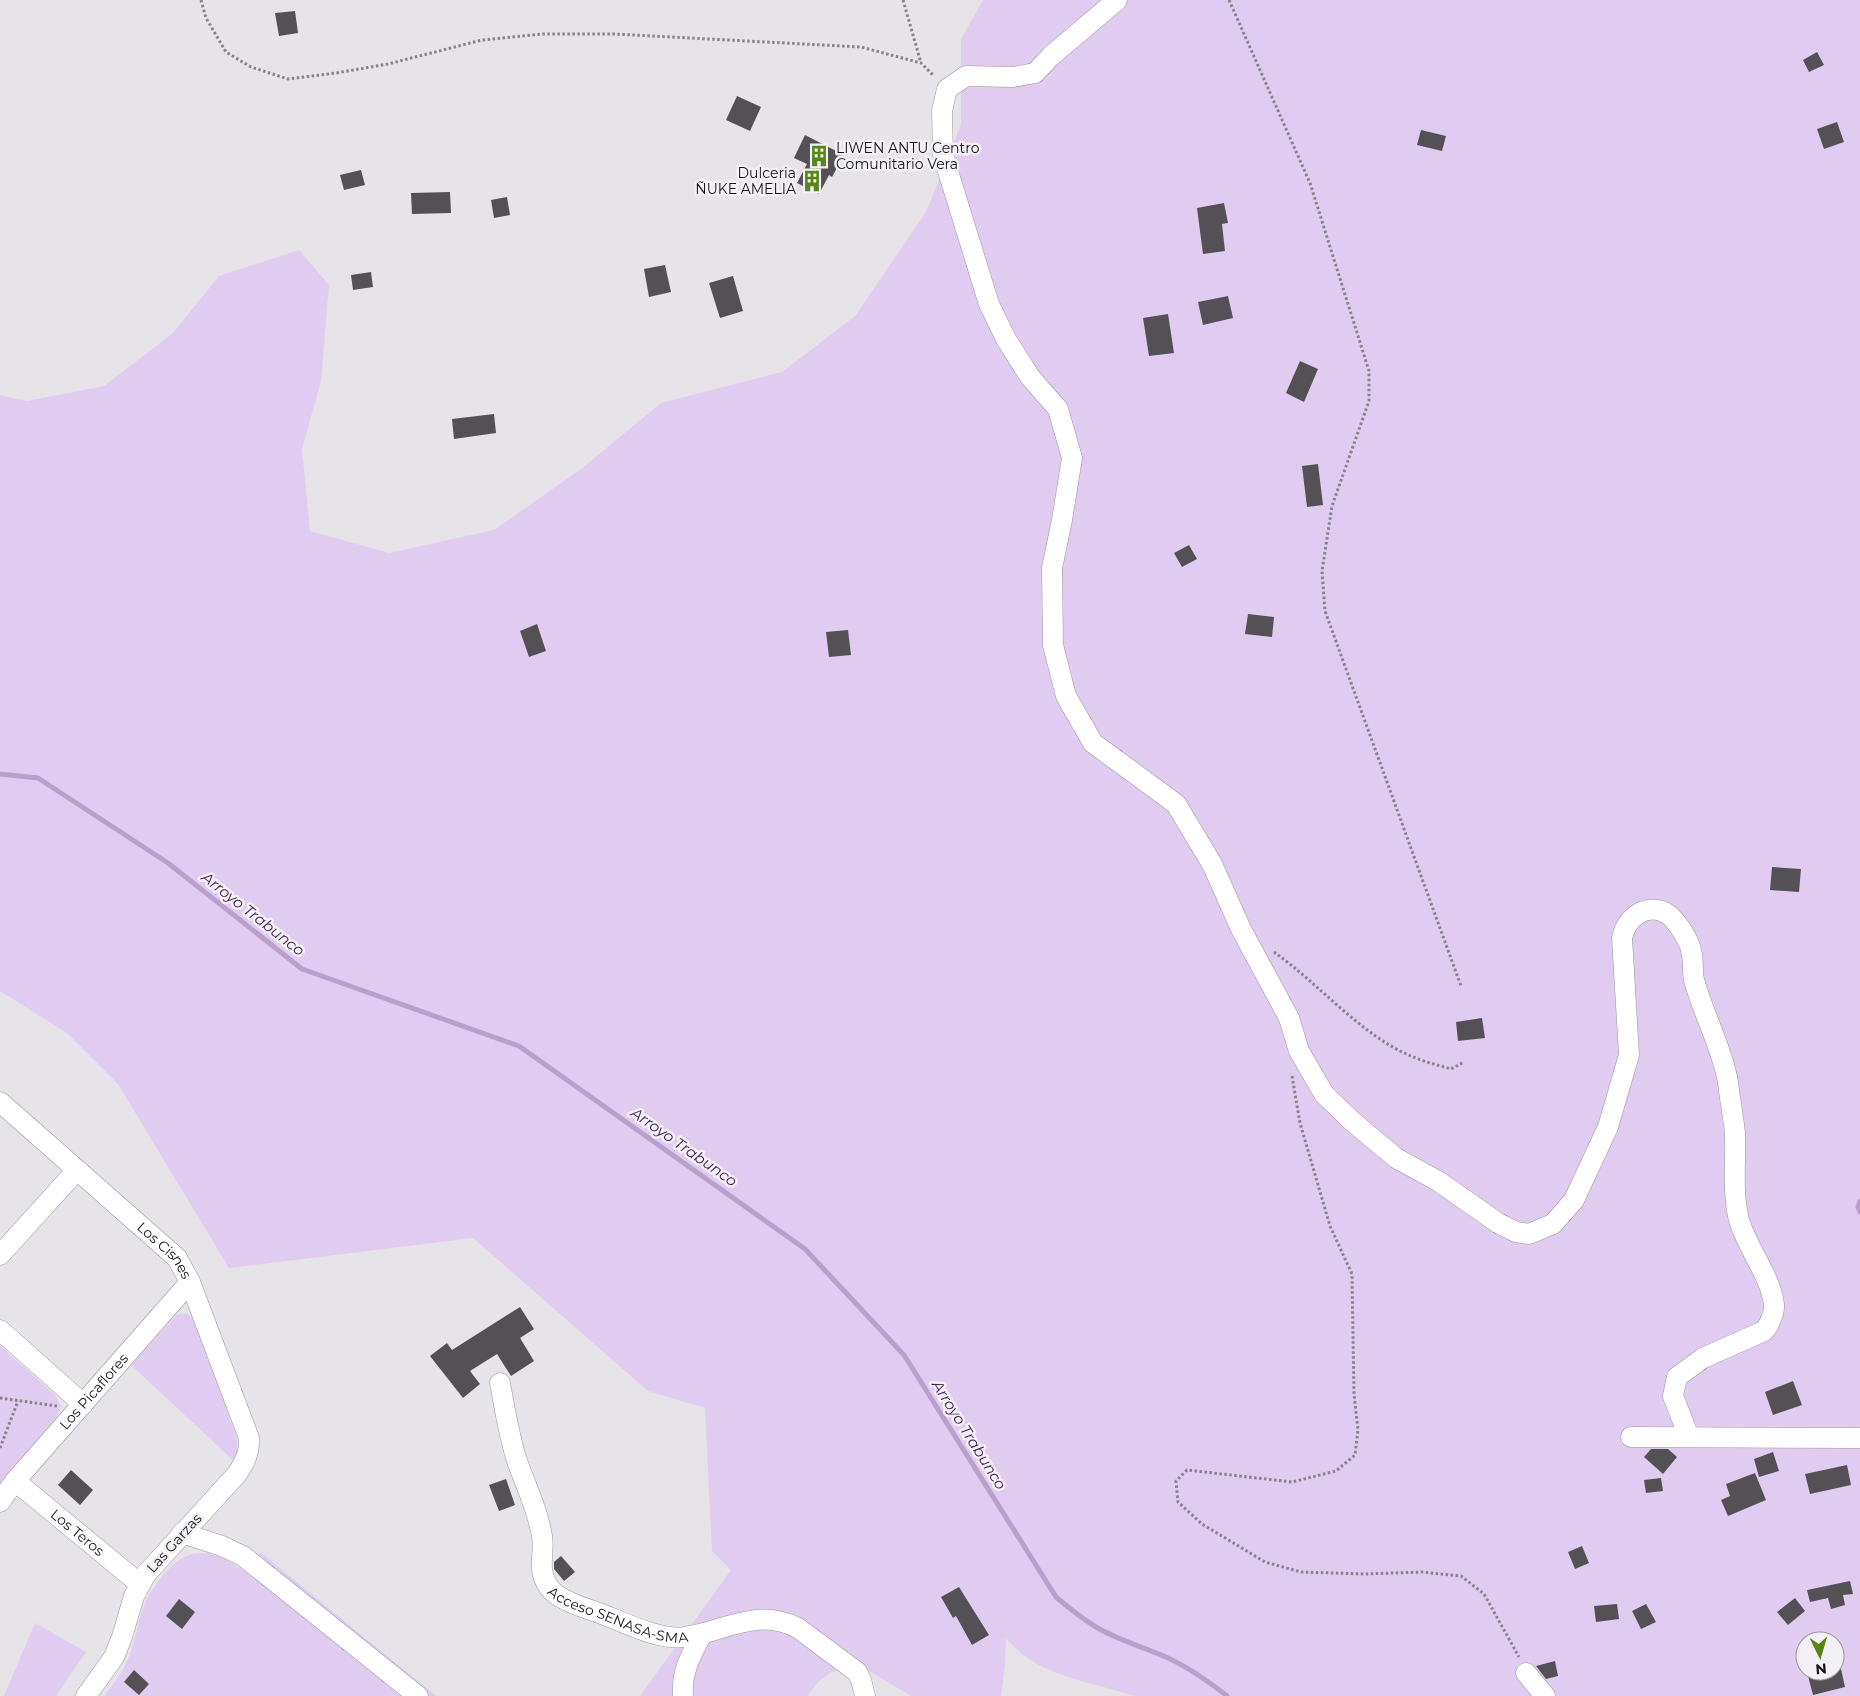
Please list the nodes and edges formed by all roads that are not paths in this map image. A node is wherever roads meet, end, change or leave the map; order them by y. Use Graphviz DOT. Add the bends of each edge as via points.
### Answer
graph roads {
  1 [pos="1117,0"];
  2 [pos="0,1102"];
  3 [pos="77,1170"];
  4 [pos="0,1255"];
  5 [pos="190,1282"];
  6 [pos="0,1330"];
  7 [pos="500,1384"];
  8 [pos="83,1404"];
  9 [pos="1631,1437"];
  10 [pos="1689,1437"];
  11 [pos="1860,1438"];
  12 [pos="248,1452"];
  13 [pos="15,1481"];
  14 [pos="0,1502"];
  15 [pos="182,1533"];
  16 [pos="140,1584"];
  17 [pos="702,1634"];
  18 [pos="1526,1673"];
  19 [pos="86,1696"];
  20 [pos="418,1696"];
  21 [pos="683,1696"];
  22 [pos="865,1696"];
  23 [pos="1545,1696"];
  1 -- 10 [label="street" via="1035,73 1012,77 966,76 947,89 942,111 943,156 989,304 1006,340 1030,377 1058,409 1072,458 1052,568 1053,644 1066,696 1093,743 1176,804 1212,864 1241,929 1289,1018 1299,1051 1324,1094 1396,1158 1516,1232 1529,1234 1553,1224 1574,1200 1608,1126 1628,1055 1624,929 1629,920 1646,910 1666,913 1674,919 1691,950 1694,978 1727,1076 1735,1132 1739,1220 1774,1305 1764,1331 1703,1358 1677,1377 1673,1396"];
  2 -- 3 [label="street, Los Cisnes"];
  3 -- 4 [label="street"];
  3 -- 5 [label="street, Los Cisnes" via="171,1252"];
  5 -- 8 [label="street, Los Picaflores"];
  5 -- 12 [label="street, Los Cisnes" via="247,1431"];
  6 -- 8 [label="street"];
  7 -- 17 [label="street, Acceso SENASA-SMA" via="512,1443 540,1527 543,1577 552,1591 567,1601 662,1635 682,1638"];
  8 -- 13 [label="street, Los Picaflores"];
  9 -- 10 [label="street"];
  10 -- 11 [label="street"];
  12 -- 15 [label="street, Las Garzas" via="237,1474"];
  13 -- 14 [label="street, Los Picaflores"];
  13 -- 16 [label="street, Los Teros"];
  15 -- 16 [label="street, Las Garzas" via="153,1564"];
  15 -- 20 [label="street" via="243,1556"];
  16 -- 19 [label="street, Las Garzas" via="114,1657"];
  17 -- 21 [label="street" via="685,1669"];
  17 -- 22 [label="street, Acceso SENASA-SMA" via="751,1620 788,1623 857,1672"];
  18 -- 23 [label="street"];
}
